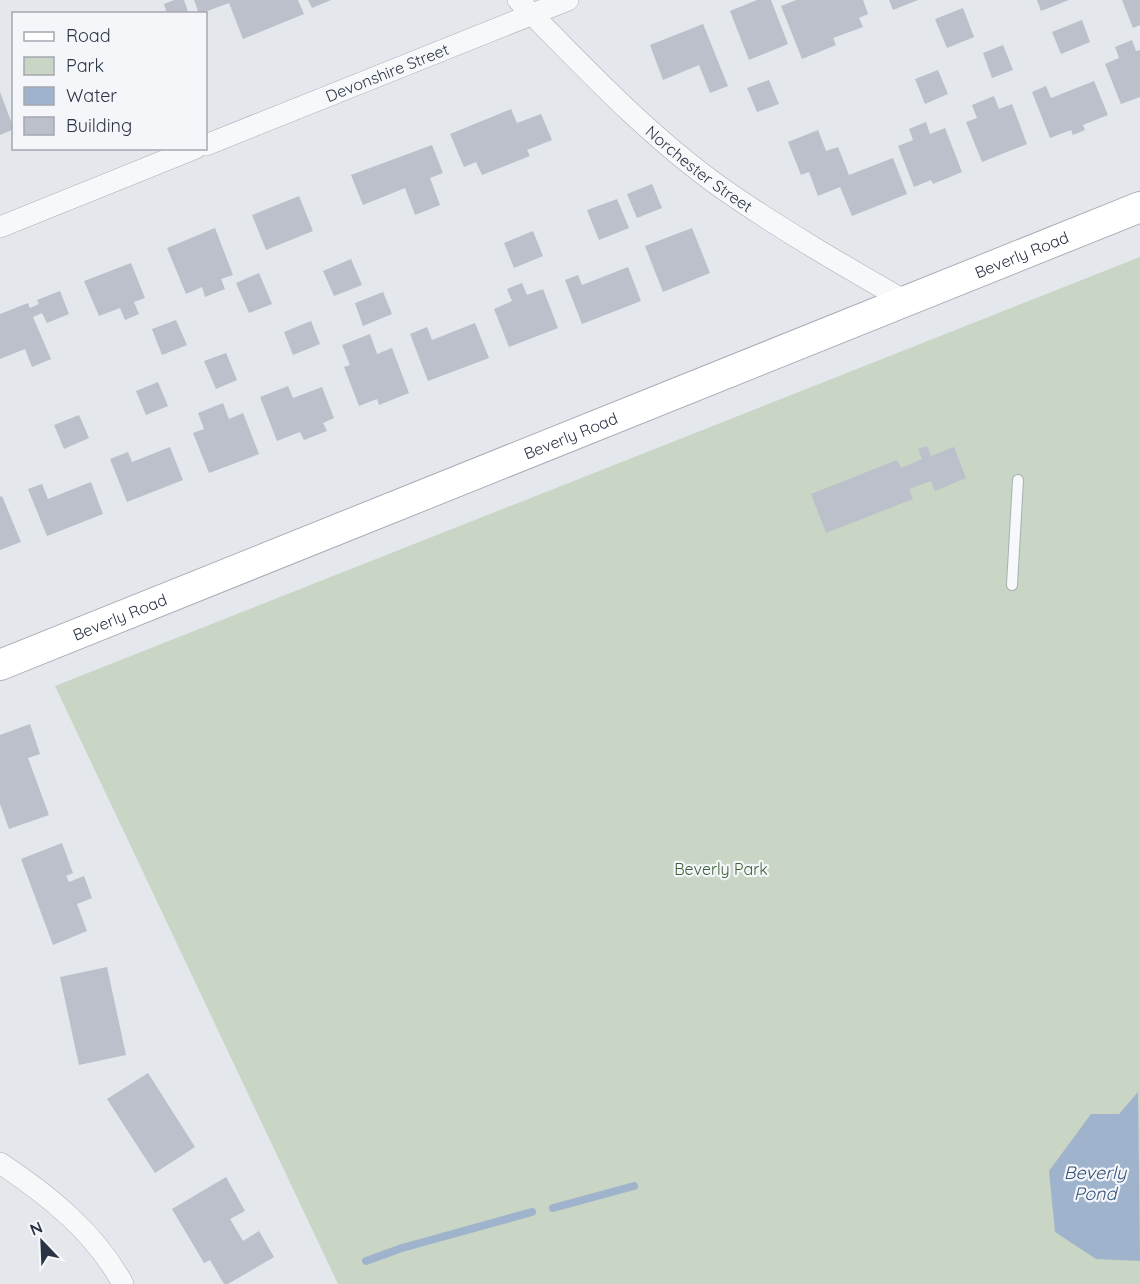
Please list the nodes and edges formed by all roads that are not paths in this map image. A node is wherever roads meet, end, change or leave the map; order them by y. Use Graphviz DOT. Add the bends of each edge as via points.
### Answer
graph roads {
  1 [pos="568,0"];
  2 [pos="525,7"];
  3 [pos="207,145"];
  4 [pos="191,150"];
  5 [pos="1140,207"];
  6 [pos="0,227"];
  7 [pos="907,302"];
  8 [pos="1017,480"];
  9 [pos="1012,585"];
  10 [pos="0,665"];
  11 [pos="0,1163"];
  12 [pos="123,1284"];
  1 -- 2 [label="street, Devonshire Street"];
  2 -- 3 [label="street, Devonshire Street"];
  2 -- 7 [label="street, Norchester Street" via="608,90 723,189"];
  4 -- 6 [label="street"];
  5 -- 7 [label="street, Beverly Road"];
  7 -- 10 [label="street, Beverly Road"];
  8 -- 9 [label="lane"];
  11 -- 12 [label="street" via="63,1210 103,1253"];
}
